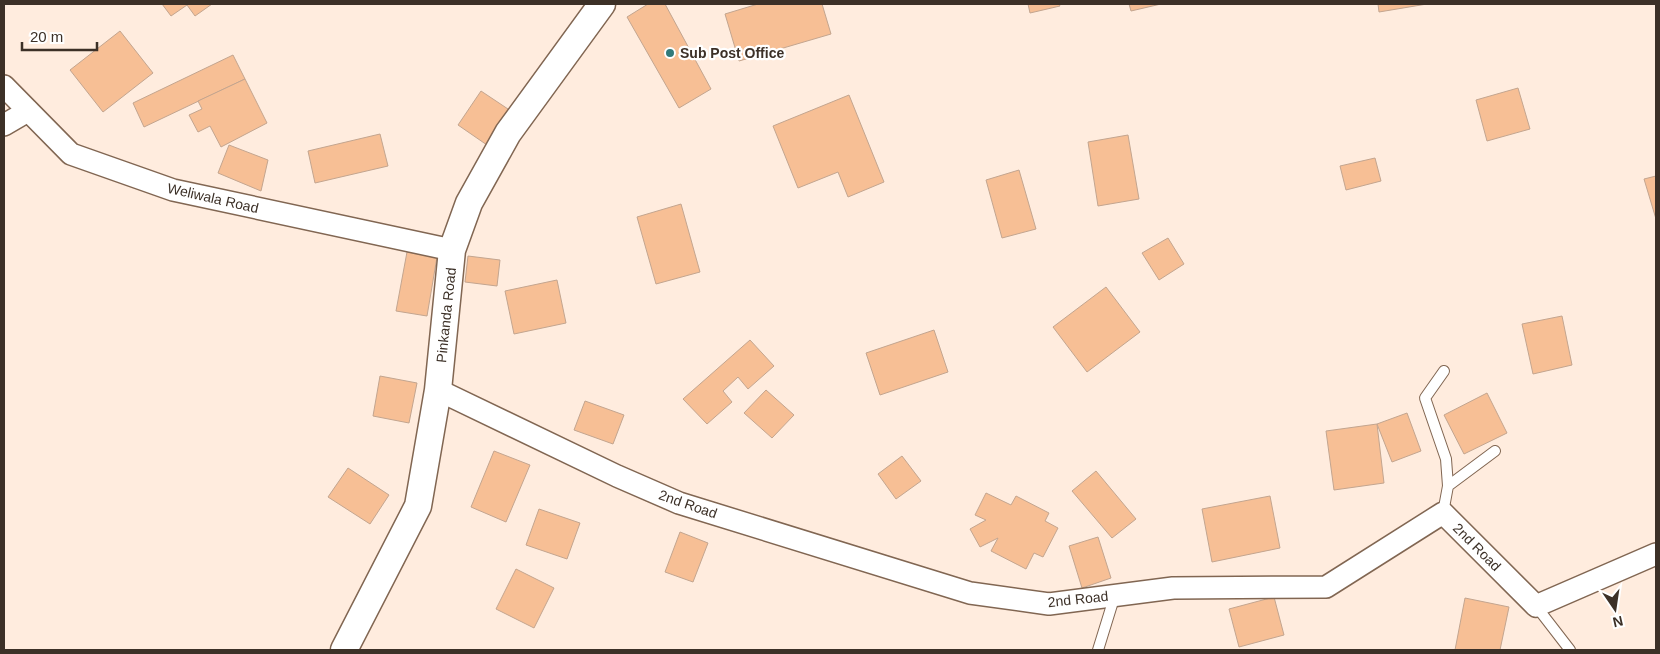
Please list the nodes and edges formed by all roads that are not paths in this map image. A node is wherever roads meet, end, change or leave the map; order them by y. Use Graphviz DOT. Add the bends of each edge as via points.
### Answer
graph roads {
  1 [pos="602,4"];
  2 [pos="4,86"];
  3 [pos="28,111"];
  4 [pos="4,125"];
  5 [pos="452,250"];
  6 [pos="1444,371"];
  7 [pos="438,390"];
  8 [pos="1495,451"];
  9 [pos="1448,486"];
  10 [pos="1442,512"];
  11 [pos="1656,554"];
  12 [pos="1115,596"];
  13 [pos="1536,606"];
  14 [pos="344,650"];
  15 [pos="1098,650"];
  16 [pos="1570,650"];
  1 -- 5 [label="street, Pinkanda Road" via="508,133 469,203"];
  2 -- 3 [label="street, Weliwala Road"];
  3 -- 4 [label="street"];
  3 -- 5 [label="street, Weliwala Road" via="71,154 174,190"];
  5 -- 7 [label="street, Pinkanda Road"];
  6 -- 9 [label="lane" via="1425,398 1446,459"];
  7 -- 12 [label="street, 2nd Road" via="679,503 970,593 1049,604"];
  7 -- 14 [label="street, Pinkanda Road" via="418,506"];
  8 -- 9 [label="lane"];
  9 -- 10 [label="lane"];
  10 -- 12 [label="street, 2nd Road" via="1326,587 1173,588"];
  10 -- 13 [label="street, 2nd Road"];
  11 -- 13 [label="street"];
  12 -- 15 [label="lane"];
  13 -- 16 [label="lane"];
}
